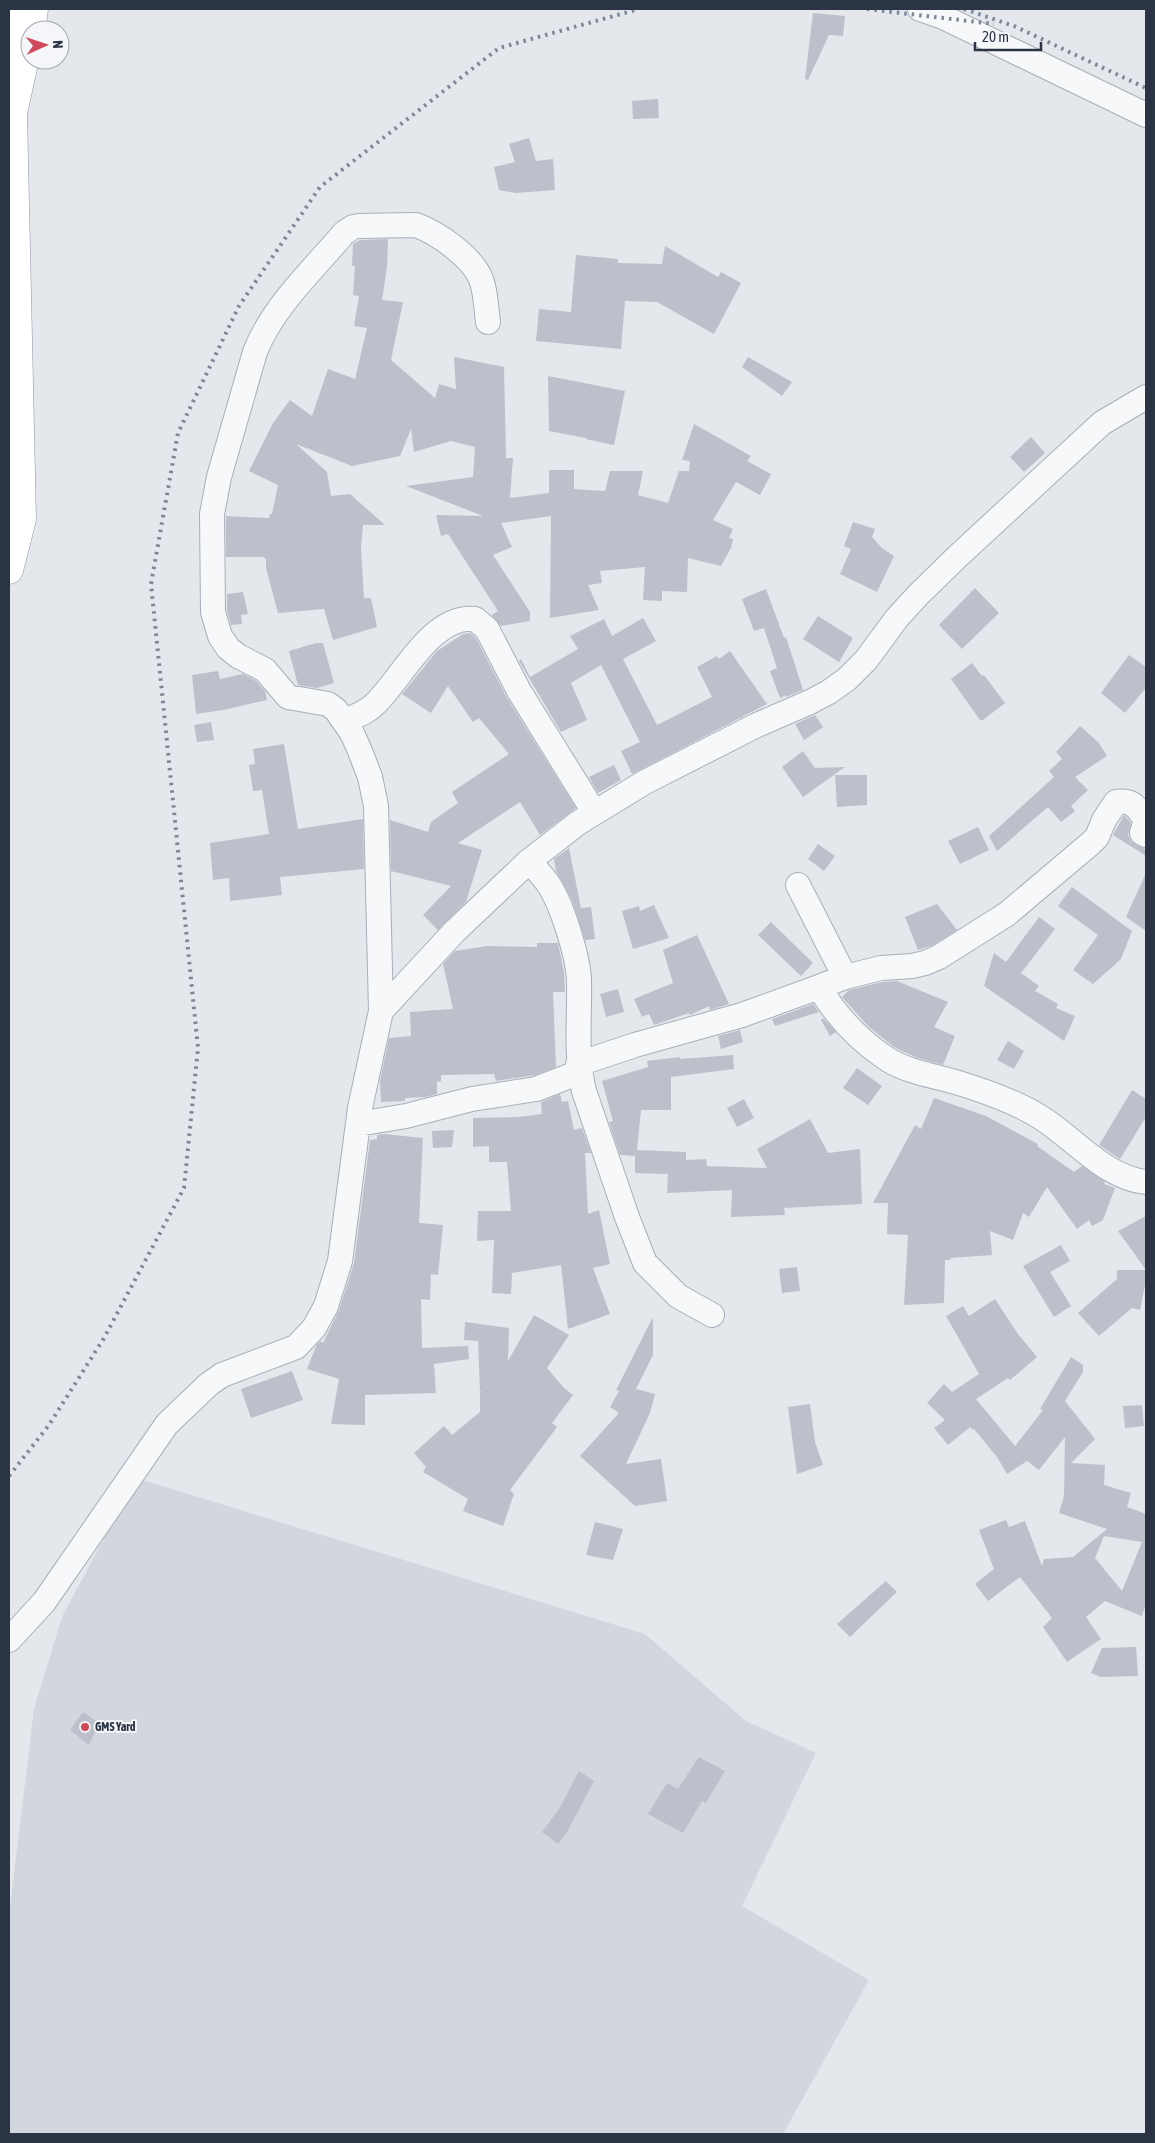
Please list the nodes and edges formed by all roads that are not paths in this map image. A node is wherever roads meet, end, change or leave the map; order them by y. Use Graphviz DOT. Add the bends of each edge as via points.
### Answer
graph roads {
  1 [pos="9,9"];
  2 [pos="920,9"];
  3 [pos="22,70"];
  4 [pos="13,113"];
  5 [pos="1146,115"];
  6 [pos="488,322"];
  7 [pos="1146,397"];
  8 [pos="9,570"];
  9 [pos="344,721"];
  10 [pos="594,812"];
  11 [pos="1146,835"];
  12 [pos="529,861"];
  13 [pos="798,884"];
  14 [pos="844,977"];
  15 [pos="820,987"];
  16 [pos="381,1011"];
  17 [pos="579,1068"];
  18 [pos="358,1124"];
  19 [pos="1146,1182"];
  20 [pos="712,1315"];
  21 [pos="9,1640"];
  1 -- 4 [label="highway"];
  2 -- 5 [label="street" via="943,17"];
  3 -- 4 [label="highway"];
  4 -- 8 [label="highway" via="22,520"];
  6 -- 9 [label="street" via="480,277 469,261 453,247 416,226 359,226 344,232 277,312 255,352 219,477 212,514 213,612 220,636 228,648 266,670 288,697 328,704"];
  7 -- 10 [label="street" via="1102,423 958,556 897,618 866,660 847,679 810,702 654,777"];
  9 -- 10 [label="street" via="376,704 425,643 459,620 475,619 486,629 519,691"];
  9 -- 16 [label="street" via="370,777 376,806"];
  10 -- 12 [label="street"];
  11 -- 14 [label="street" via="1142,833 1146,820 1135,804 1126,800 1116,802 1091,844 993,924 925,963 881,968"];
  12 -- 16 [label="street" via="454,932"];
  12 -- 17 [label="street" via="555,896 577,962"];
  13 -- 14 [label="street"];
  14 -- 15 [label="street"];
  15 -- 17 [label="street" via="742,1015 635,1045"];
  15 -- 19 [label="street" via="841,1018 870,1047 890,1060 1040,1116 1102,1163 1131,1179"];
  16 -- 18 [label="street"];
  17 -- 18 [label="street" via="536,1089 466,1100 406,1116"];
  17 -- 20 [label="street" via="584,1091 645,1263 678,1296"];
  18 -- 21 [label="street" via="340,1262 326,1306 314,1328 296,1347 222,1375 167,1424 44,1602"];
}
